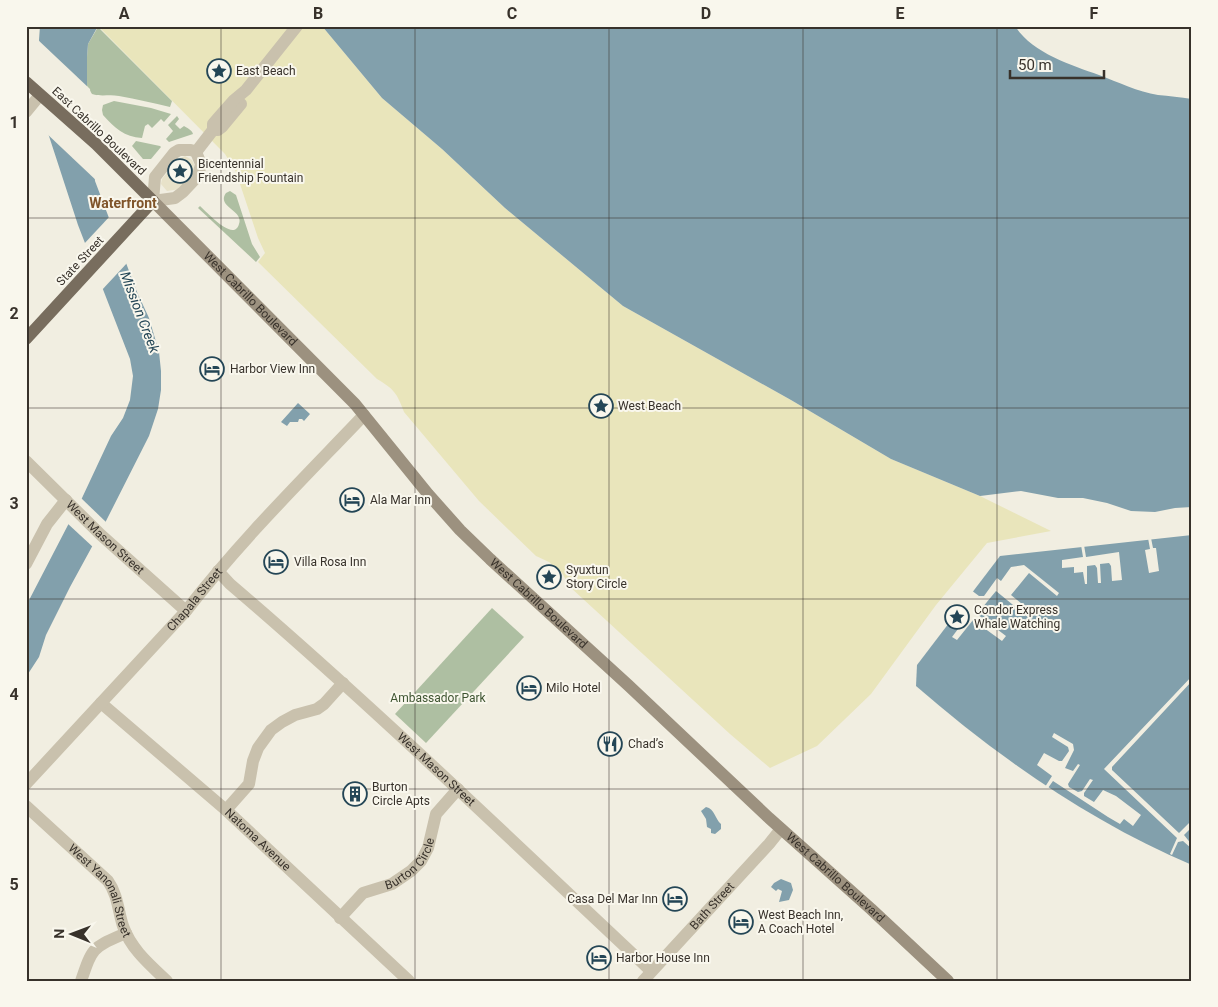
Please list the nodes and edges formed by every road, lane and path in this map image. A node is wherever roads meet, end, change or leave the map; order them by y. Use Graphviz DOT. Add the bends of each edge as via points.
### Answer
graph roads {
  1 [pos="297,26"];
  2 [pos="26,82"];
  3 [pos="41,96"];
  4 [pos="26,112"];
  5 [pos="196,152"];
  6 [pos="152,201"];
  7 [pos="26,339"];
  8 [pos="364,415"];
  9 [pos="26,461"];
  10 [pos="66,500"];
  11 [pos="26,564"];
  12 [pos="218,571"];
  13 [pos="186,611"];
  14 [pos="343,683"];
  15 [pos="101,703"];
  16 [pos="26,784"];
  17 [pos="458,789"];
  18 [pos="26,806"];
  19 [pos="226,810"];
  20 [pos="781,829"];
  21 [pos="340,918"];
  22 [pos="126,933"];
  23 [pos="651,971"];
  24 [pos="81,981"];
  25 [pos="167,981"];
  26 [pos="409,981"];
  27 [pos="642,981"];
  28 [pos="948,981"];
  1 -- 5 [label="street" via="246,90 213,124 213,130"];
  2 -- 3 [label="main road, East Cabrillo Boulevard"];
  3 -- 4 [label="street"];
  3 -- 6 [label="main road, East Cabrillo Boulevard" via="96,144"];
  5 -- 6 [label="street" via="174,152 155,177"];
  5 -- 6 [label="street" via="201,164 198,176 175,198"];
  6 -- 7 [label="main road, State Street"];
  6 -- 8 [label="main road, West Cabrillo Boulevard"];
  8 -- 12 [label="street, Chapala Street"];
  8 -- 20 [label="main road, West Cabrillo Boulevard" via="466,536"];
  9 -- 10 [label="street, West Mason Street"];
  10 -- 11 [label="street" via="47,524"];
  10 -- 13 [label="street, West Mason Street"];
  12 -- 13 [label="street, Chapala Street"];
  12 -- 14 [label="street, West Mason Street"];
  13 -- 15 [label="street, Chapala Street"];
  14 -- 17 [label="street, West Mason Street"];
  14 -- 19 [label="street" via="317,709 295,715 271,730 258,748 249,784"];
  15 -- 16 [label="street, Chapala Street"];
  15 -- 19 [label="street, Natoma Avenue"];
  17 -- 21 [label="street, Burton Circle" via="436,814 428,848 411,872 392,884 363,893"];
  17 -- 23 [label="street, West Mason Street"];
  18 -- 22 [label="street, West Yanonali Street" via="108,881"];
  19 -- 21 [label="street, Natoma Avenue"];
  20 -- 23 [label="street, Bath Street"];
  20 -- 28 [label="main road, West Cabrillo Boulevard"];
  21 -- 26 [label="street, Natoma Avenue"];
  22 -- 24 [label="street" via="95,947"];
  22 -- 25 [label="street, West Yanonali Street" via="132,945"];
  23 -- 27 [label="street, Bath Street"];
}
